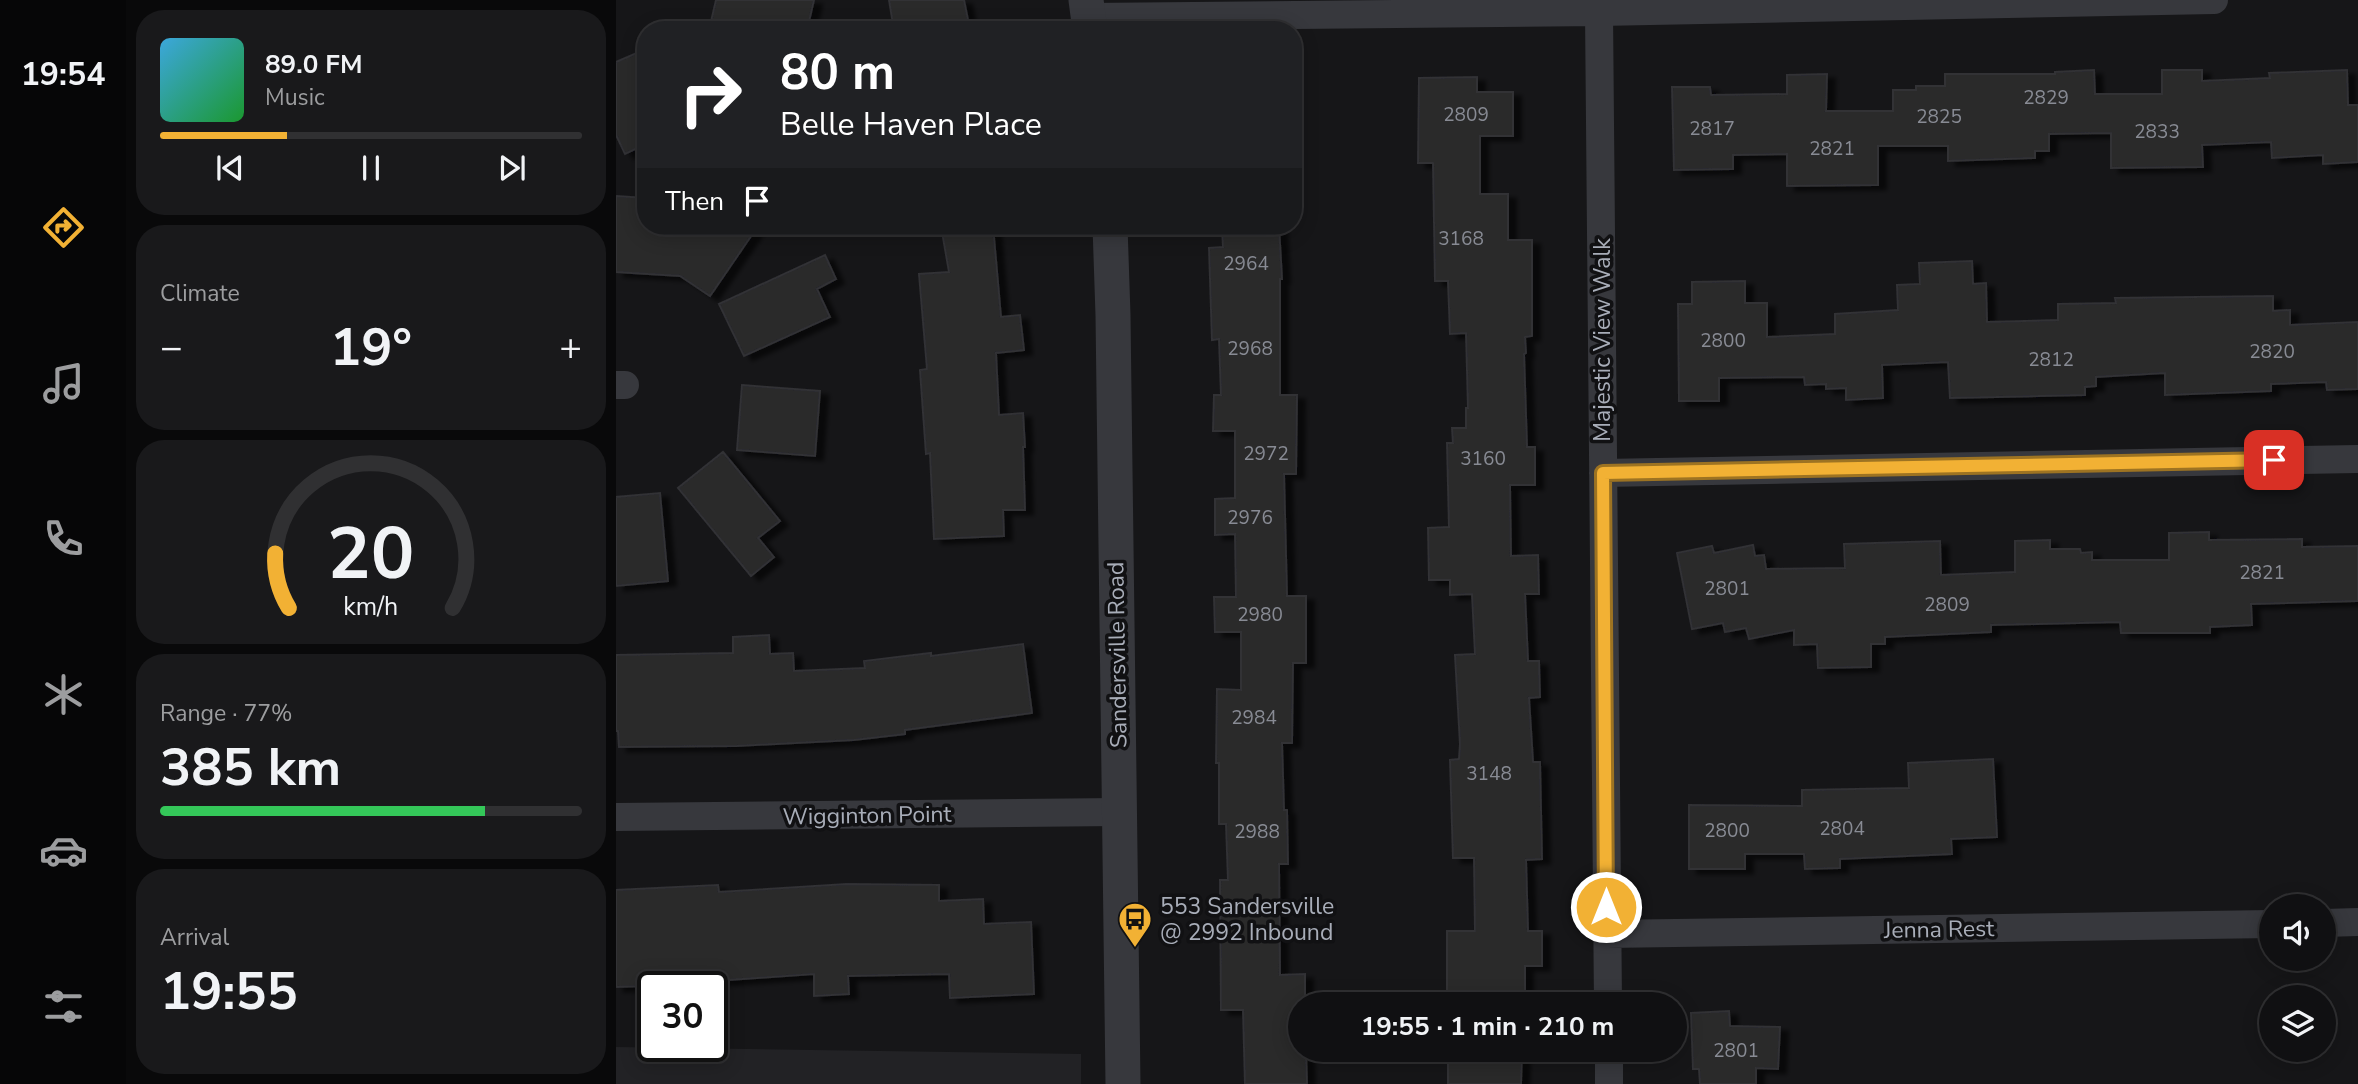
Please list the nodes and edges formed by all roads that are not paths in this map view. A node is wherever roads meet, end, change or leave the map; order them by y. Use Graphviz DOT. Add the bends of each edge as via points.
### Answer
graph roads {
  1 [pos="2214,0"];
  2 [pos="1599,12"];
  3 [pos="1088,15"];
  4 [pos="1110,235"];
  5 [pos="2358,458"];
  6 [pos="1603,473"];
  7 [pos="1118,813"];
  8 [pos="616,817"];
  9 [pos="2358,922"];
  10 [pos="2336,923"];
  11 [pos="2259,924"];
  12 [pos="1606,934"];
  13 [pos="1608,992"];
  14 [pos="1609,1062"];
  15 [pos="1123,1084"];
  16 [pos="1609,1084"];
  1 -- 2 [label="street"];
  2 -- 3 [label="street"];
  2 -- 6 [label="street, Majestic View Walk"];
  4 -- 7 [label="street, Sandersville Road"];
  5 -- 6 [label="street"];
  6 -- 12 [label="street, Majestic View Walk"];
  7 -- 8 [label="street, Wigginton Point"];
  7 -- 15 [label="street, Sandersville Road"];
  9 -- 10 [label="street"];
  11 -- 12 [label="street, Jenna Rest"];
  12 -- 13 [label="street, Majestic View Walk"];
  14 -- 16 [label="street"];
}
